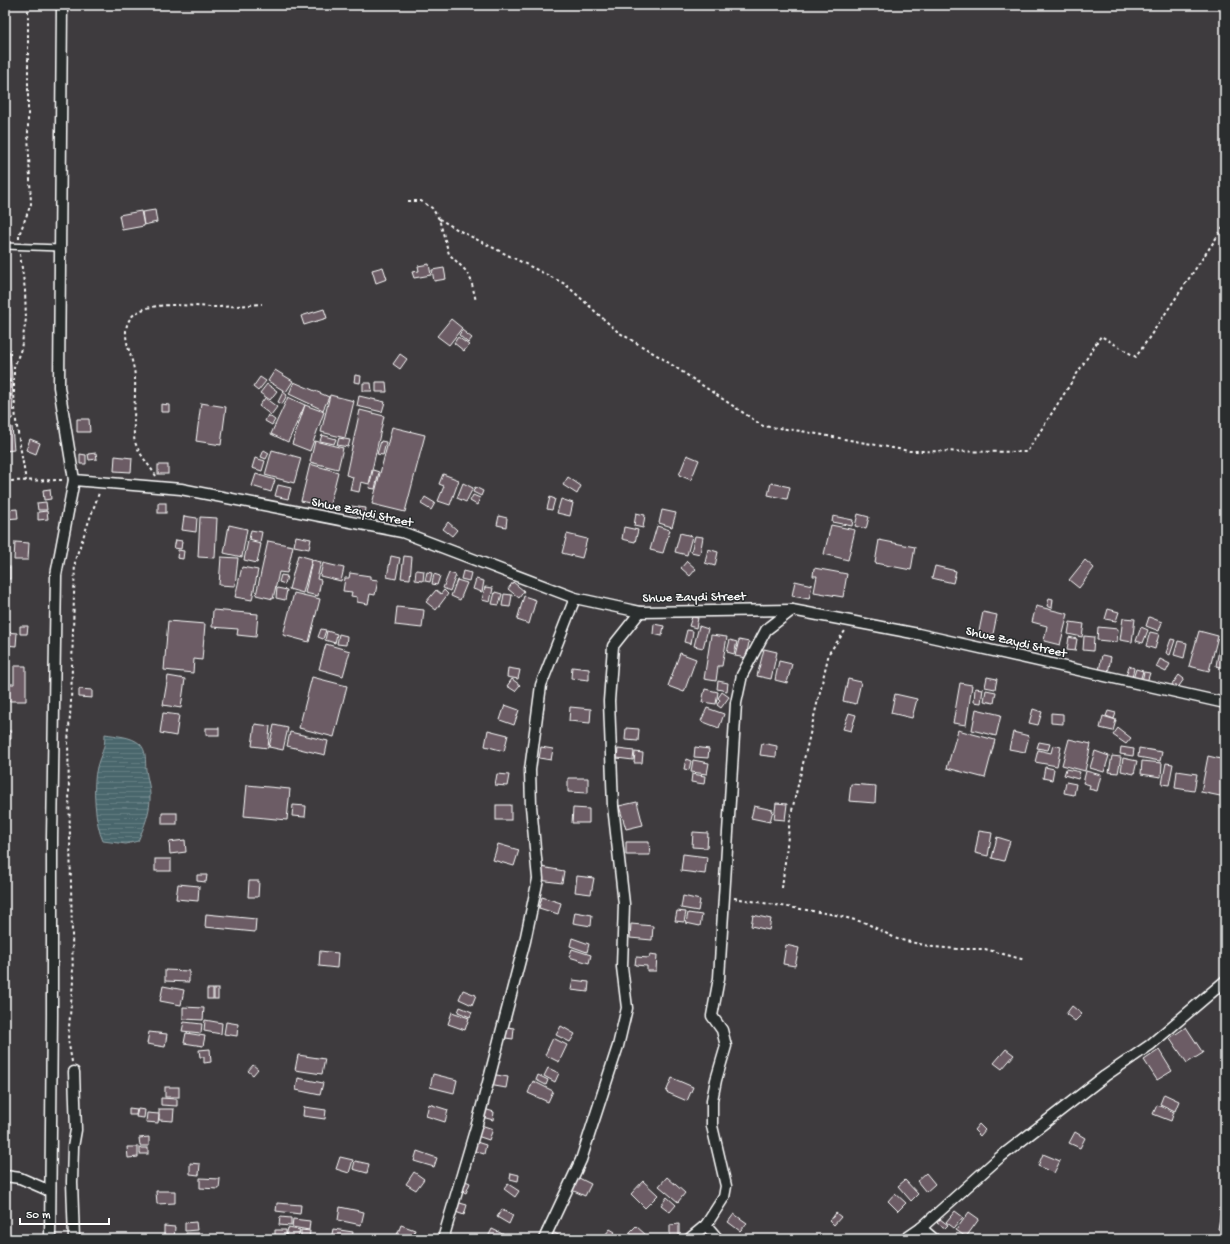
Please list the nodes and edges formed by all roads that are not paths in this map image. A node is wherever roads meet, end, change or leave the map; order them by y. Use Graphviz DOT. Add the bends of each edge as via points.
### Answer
graph roads {
  1 [pos="62,5"];
  2 [pos="5,246"];
  3 [pos="60,248"];
  4 [pos="74,480"];
  5 [pos="575,598"];
  6 [pos="792,610"];
  7 [pos="640,612"];
  8 [pos="1225,704"];
  9 [pos="1225,981"];
  10 [pos="74,1072"];
  11 [pos="5,1176"];
  12 [pos="50,1191"];
  13 [pos="706,1225"];
  14 [pos="921,1228"];
  15 [pos="50,1239"];
  16 [pos="74,1239"];
  17 [pos="443,1239"];
  18 [pos="544,1239"];
  19 [pos="689,1239"];
  20 [pos="718,1239"];
  21 [pos="905,1239"];
  22 [pos="934,1239"];
  1 -- 3 [label="street"];
  2 -- 3 [label="lane"];
  3 -- 4 [label="street" via="59,387"];
  4 -- 5 [label="street, Shwe Zaydi Street" via="181,489 402,532"];
  4 -- 12 [label="street" via="56,575"];
  5 -- 7 [label="street, Shwe Zaydi Street"];
  5 -- 17 [label="street" via="541,685 530,770 530,806 538,879 525,941 479,1118"];
  6 -- 7 [label="street, Shwe Zaydi Street"];
  6 -- 8 [label="street, Shwe Zaydi Street" via="918,634"];
  6 -- 13 [label="street" via="766,630 742,675 736,703 719,978 712,1016 722,1030 726,1046 712,1100 712,1126 726,1186 724,1197"];
  7 -- 18 [label="street" via="613,646 609,701 613,806 624,904 622,967 627,1008 618,1046 581,1160"];
  9 -- 14 [label="street" via="1150,1045 1105,1076 999,1158"];
  10 -- 16 [label="street"];
  11 -- 12 [label="street" via="20,1178"];
  12 -- 15 [label="street"];
  13 -- 19 [label="street"];
  13 -- 20 [label="street"];
  14 -- 21 [label="street"];
  14 -- 22 [label="street"];
}
